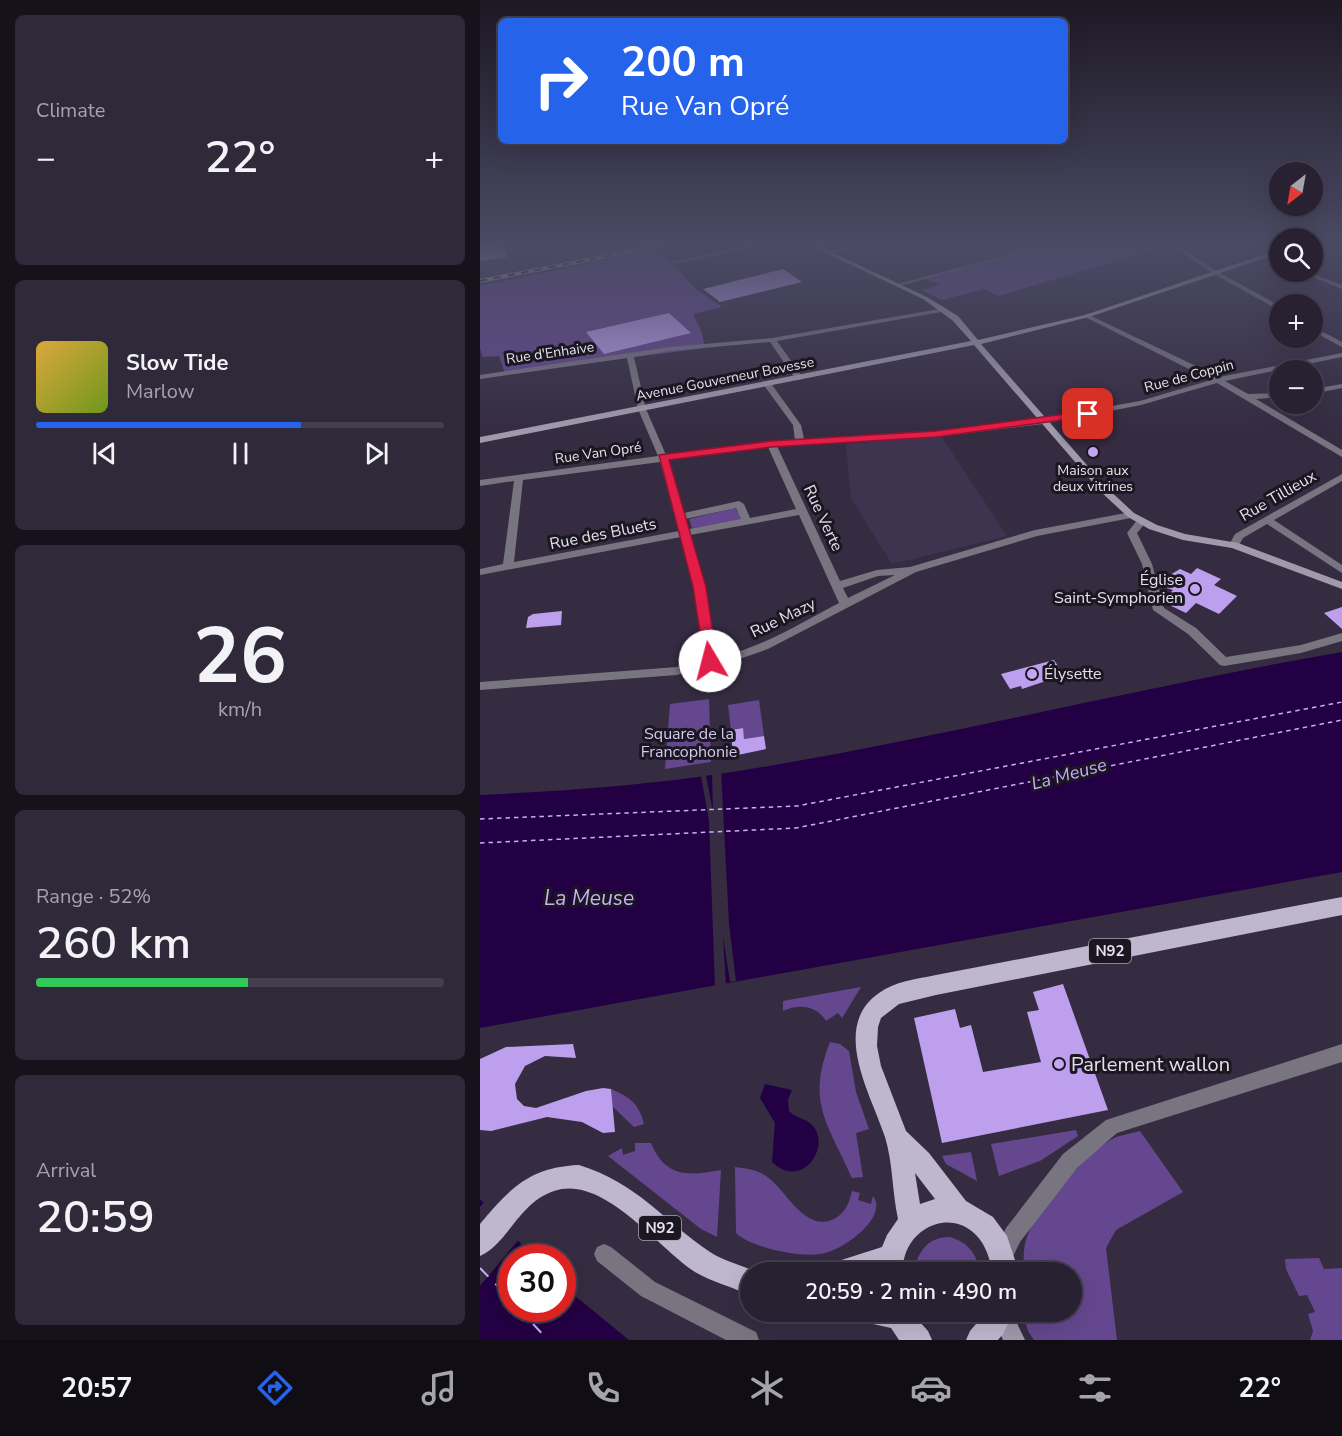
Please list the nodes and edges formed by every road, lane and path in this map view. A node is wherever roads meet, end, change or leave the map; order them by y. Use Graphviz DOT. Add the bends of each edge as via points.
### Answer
graph roads {
  1 [pos="936,306"];
  2 [pos="1116,306"];
  3 [pos="945,310"];
  4 [pos="1087,315"];
  5 [pos="1323,334"];
  6 [pos="772,340"];
  7 [pos="975,343"];
  8 [pos="1342,345"];
  9 [pos="630,355"];
  10 [pos="1342,355"];
  11 [pos="480,377"];
  12 [pos="799,378"];
  13 [pos="1218,380"];
  14 [pos="767,384"];
  15 [pos="1342,386"];
  16 [pos="1323,390"];
  17 [pos="1269,396"];
  18 [pos="1246,397"];
  19 [pos="642,409"];
  20 [pos="1043,422"];
  21 [pos="480,440"];
  22 [pos="800,443"];
  23 [pos="771,444"];
  24 [pos="1342,454"];
  25 [pos="663,458"];
  26 [pos="519,477"];
  27 [pos="1342,477"];
  28 [pos="480,483"];
  29 [pos="802,511"];
  30 [pos="1131,515"];
  31 [pos="680,516"];
  32 [pos="1268,520"];
  33 [pos="747,521"];
  34 [pos="1142,521"];
  35 [pos="684,533"];
  36 [pos="1234,545"];
  37 [pos="508,567"];
  38 [pos="912,570"];
  39 [pos="1342,570"];
  40 [pos="480,572"];
  41 [pos="1339,581"];
  42 [pos="837,586"];
  43 [pos="846,605"];
  44 [pos="1342,637"];
  45 [pos="710,661"];
  46 [pos="480,686"];
  47 [pos="1340,909"];
  48 [pos="1342,1053"];
  49 [pos="897,1139"];
  50 [pos="957,1209"];
  51 [pos="911,1221"];
  52 [pos="480,1243"];
  53 [pos="604,1254"];
  54 [pos="891,1262"];
  55 [pos="1003,1262"];
  56 [pos="1005,1262"];
  57 [pos="740,1277"];
  58 [pos="904,1322"];
  59 [pos="995,1322"];
  60 [pos="1005,1322"];
  61 [pos="748,1340"];
  62 [pos="919,1340"];
  63 [pos="979,1340"];
  64 [pos="1014,1340"];
  1 -- 3 [label="main road"];
  2 -- 4 [label="main road, Avenue Gouverneur Bovesse"];
  3 -- 6 [label="street, Rue d'Enhaive"];
  3 -- 7 [label="main road"];
  4 -- 7 [label="main road, Avenue Gouverneur Bovesse"];
  4 -- 13 [label="street"];
  5 -- 8 [label="street"];
  6 -- 9 [label="street, Rue d'Enhaive"];
  6 -- 12 [label="street"];
  7 -- 12 [label="main road, Avenue Gouverneur Bovesse"];
  7 -- 20 [label="main road"];
  9 -- 11 [label="street, Rue d'Enhaive"];
  9 -- 19 [label="street"];
  10 -- 13 [label="street, Rue de Coppin"];
  12 -- 14 [label="main road, Avenue Gouverneur Bovesse"];
  13 -- 18 [label="street"];
  13 -- 20 [label="street, Rue de Coppin" via="1141,403"];
  14 -- 19 [label="main road, Avenue Gouverneur Bovesse"];
  14 -- 22 [label="street" via="797,425"];
  15 -- 16 [label="street"];
  17 -- 18 [label="street"];
  18 -- 24 [label="street"];
  19 -- 21 [label="main road, Avenue Gouverneur Bovesse"];
  19 -- 25 [label="street"];
  20 -- 22 [label="street, Rue Van Opré"];
  20 -- 30 [label="main road"];
  22 -- 23 [label="street, Rue Van Opré"];
  23 -- 25 [label="street, Rue Van Opré"];
  23 -- 29 [label="street, Rue Verte"];
  25 -- 26 [label="street, Rue Van Opré"];
  25 -- 31 [label="street"];
  26 -- 28 [label="street, Rue Van Opré"];
  26 -- 37 [label="street"];
  27 -- 32 [label="street, Rue Tillieux"];
  29 -- 33 [label="street, Rue des Bluets"];
  29 -- 42 [label="street, Rue Verte"];
  30 -- 34 [label="main road"];
  30 -- 38 [label="street, Rue Mazy" via="1035,533"];
  31 -- 33 [label="street" via="740,504"];
  31 -- 35 [label="street"];
  32 -- 36 [label="street, Rue Tillieux" via="1239,536"];
  32 -- 39 [label="street"];
  33 -- 35 [label="street, Rue des Bluets"];
  34 -- 36 [label="main road" via="1183,537"];
  34 -- 44 [label="street" via="1132,533 1147,564 1159,610 1192,631 1224,662 1301,649"];
  35 -- 37 [label="street, Rue des Bluets"];
  35 -- 45 [label="street" via="700,587"];
  36 -- 41 [label="main road"];
  37 -- 40 [label="street, Rue des Bluets"];
  38 -- 42 [label="street, Rue Mazy" via="876,573"];
  38 -- 43 [label="street, Rue Mazy"];
  42 -- 43 [label="street, Rue Verte"];
  43 -- 45 [label="street, Rue Mazy" via="764,646 725,660"];
  45 -- 46 [label="street, Rue Mazy" via="677,671"];
  47 -- 49 [label="main road, N92" via="936,985 884,1000 869,1019 866,1042"];
  48 -- 56 [label="street" via="1112,1126 1064,1169 1013,1235"];
  49 -- 50 [label="main road, N92" via="921,1161"];
  49 -- 51 [label="main road, N92"];
  50 -- 51 [label="main road" via="933,1210"];
  50 -- 55 [label="main road" via="984,1225 997,1242"];
  51 -- 54 [label="main road" via="899,1236"];
  52 -- 57 [label="main road, N92" via="530,1190 545,1181 570,1175 595,1180 619,1194 704,1263"];
  53 -- 61 [label="street" via="648,1289"];
  58 -- 62 [label="main road"];
  59 -- 63 [label="main road"];
  60 -- 64 [label="main road"];
}
